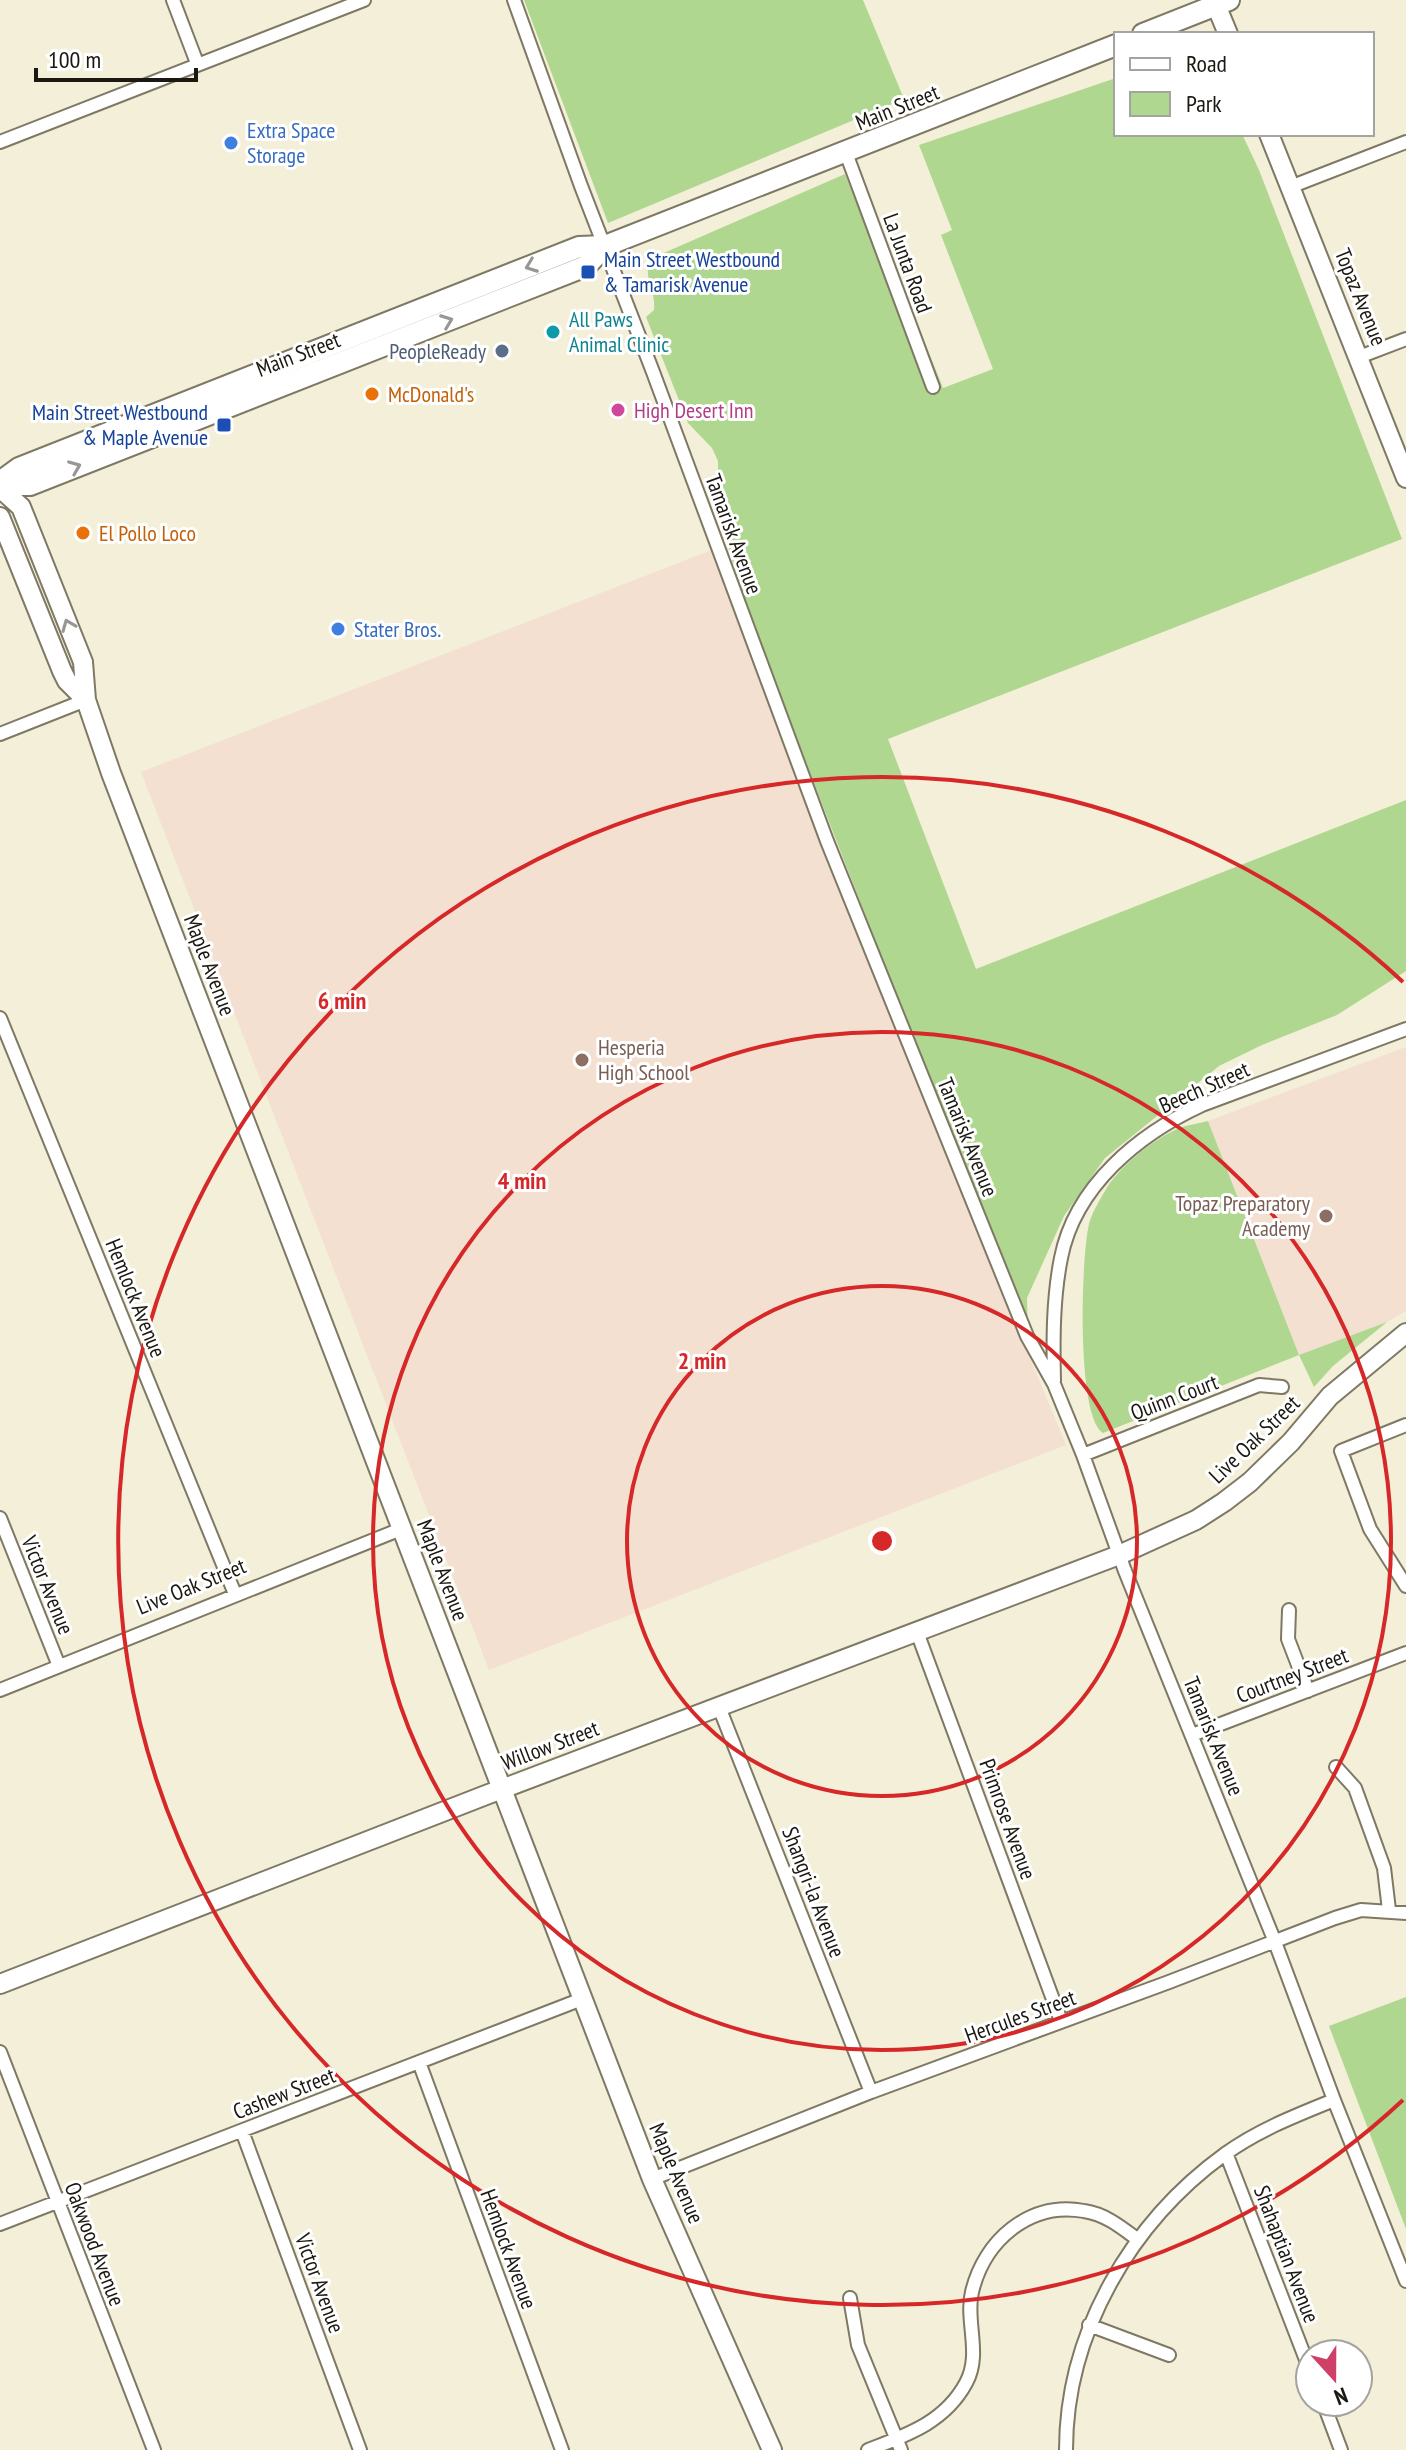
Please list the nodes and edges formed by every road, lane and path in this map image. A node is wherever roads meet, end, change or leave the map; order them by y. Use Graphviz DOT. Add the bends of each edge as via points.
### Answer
graph roads {
  1 [pos="173,0"];
  2 [pos="364,0"];
  3 [pos="514,0"];
  4 [pos="1220,2"];
  5 [pos="1148,32"];
  6 [pos="1228,32"];
  7 [pos="1114,46"];
  8 [pos="197,63"];
  9 [pos="1270,136"];
  10 [pos="0,142"];
  11 [pos="1406,142"];
  12 [pos="846,153"];
  13 [pos="1290,187"];
  14 [pos="605,246"];
  15 [pos="372,329"];
  16 [pos="1406,339"];
  17 [pos="1359,357"];
  18 [pos="314,373"];
  19 [pos="933,387"];
  20 [pos="1406,478"];
  21 [pos="0,485"];
  22 [pos="0,517"];
  23 [pos="86,700"];
  24 [pos="0,734"];
  25 [pos="0,1018"];
  26 [pos="1406,1029"];
  27 [pos="1406,1333"];
  28 [pos="1054,1384"];
  29 [pos="1282,1387"];
  30 [pos="1406,1425"];
  31 [pos="1083,1455"];
  32 [pos="0,1518"];
  33 [pos="401,1529"];
  34 [pos="1119,1555"];
  35 [pos="1406,1586"];
  36 [pos="235,1594"];
  37 [pos="1289,1610"];
  38 [pos="917,1632"];
  39 [pos="1406,1653"];
  40 [pos="59,1666"];
  41 [pos="0,1690"];
  42 [pos="1308,1691"];
  43 [pos="719,1707"];
  44 [pos="1192,1735"];
  45 [pos="1336,1767"];
  46 [pos="503,1789"];
  47 [pos="1389,1910"];
  48 [pos="1406,1913"];
  49 [pos="1275,1942"];
  50 [pos="0,1984"];
  51 [pos="582,1999"];
  52 [pos="1061,2021"];
  53 [pos="0,2052"];
  54 [pos="419,2062"];
  55 [pos="871,2092"];
  56 [pos="1334,2100"];
  57 [pos="242,2131"];
  58 [pos="1226,2153"];
  59 [pos="652,2179"];
  60 [pos="57,2202"];
  61 [pos="0,2224"];
  62 [pos="1137,2239"];
  63 [pos="1406,2281"];
  64 [pos="850,2298"];
  65 [pos="1089,2325"];
  66 [pos="1298,2338"];
  67 [pos="1169,2355"];
  68 [pos="1329,2418"];
  69 [pos="899,2444"];
  70 [pos="154,2450"];
  71 [pos="360,2450"];
  72 [pos="562,2450"];
  73 [pos="772,2450"];
  74 [pos="868,2450"];
  75 [pos="1066,2450"];
  76 [pos="1341,2450"];
  1 -- 8 [label="street"];
  2 -- 8 [label="street"];
  3 -- 14 [label="street, Tamarisk Avenue"];
  4 -- 5 [label="main road"];
  4 -- 6 [label="street"];
  7 -- 12 [label="main road, Main Street"];
  8 -- 10 [label="street"];
  9 -- 13 [label="street, Topaz Avenue"];
  11 -- 13 [label="street"];
  12 -- 14 [label="main road, Main Street"];
  12 -- 19 [label="street, La Junta Road"];
  13 -- 17 [label="street, Topaz Avenue"];
  14 -- 15 [label="main road, Main Street, one-way" via="579,247"];
  18 -- 14 [label="main road, Main Street, one-way" via="586,266"];
  14 -- 28 [label="street, Tamarisk Avenue" via="827,841 1027,1336"];
  15 -- 18 [label="main road" via="367,338 321,357"];
  15 -- 21 [label="main road, Main Street" via="19,468"];
  16 -- 17 [label="street"];
  17 -- 20 [label="street, Topaz Avenue"];
  21 -- 18 [label="main road, Main Street, one-way" via="30,485"];
  23 -- 21 [label="street, Maple Avenue, one-way" via="83,662 21,507"];
  22 -- 23 [label="street, Maple Avenue" via="62,671"];
  23 -- 24 [label="street"];
  23 -- 33 [label="street, Maple Avenue"];
  25 -- 36 [label="street, Hemlock Avenue"];
  26 -- 28 [label="street, Beech Street" via="1202,1105 1127,1151 1093,1189 1061,1256 1053,1323"];
  27 -- 34 [label="street, Live Oak Street" via="1330,1396 1250,1482 1196,1520"];
  28 -- 31 [label="street, Tamarisk Avenue"];
  29 -- 31 [label="street, Quinn Court" via="1259,1385"];
  30 -- 35 [label="street" via="1341,1451 1370,1529"];
  31 -- 34 [label="street, Tamarisk Avenue"];
  32 -- 40 [label="street, Victor Avenue"];
  33 -- 36 [label="street, Live Oak Street"];
  33 -- 46 [label="street, Maple Avenue"];
  34 -- 38 [label="street, Willow Street"];
  34 -- 44 [label="street, Tamarisk Avenue"];
  36 -- 40 [label="street, Live Oak Street"];
  37 -- 42 [label="street" via="1288,1639"];
  38 -- 43 [label="street, Willow Street"];
  38 -- 52 [label="street, Primrose Avenue"];
  39 -- 42 [label="street, Courtney Street"];
  40 -- 41 [label="street, Live Oak Street"];
  42 -- 44 [label="street, Courtney Street"];
  43 -- 46 [label="street, Willow Street"];
  43 -- 55 [label="street, Shangri-la Avenue"];
  44 -- 49 [label="street, Tamarisk Avenue"];
  45 -- 47 [label="street" via="1355,1788 1384,1868"];
  46 -- 50 [label="street, Willow Street"];
  46 -- 51 [label="street, Maple Avenue"];
  47 -- 48 [label="street, Hercules Street"];
  47 -- 49 [label="street, Hercules Street" via="1361,1910"];
  49 -- 52 [label="street, Hercules Street"];
  49 -- 56 [label="street, Tamarisk Avenue"];
  51 -- 54 [label="street, Cashew Street"];
  51 -- 59 [label="street, Maple Avenue"];
  52 -- 55 [label="street, Hercules Street"];
  53 -- 60 [label="street, Oakwood Avenue"];
  54 -- 57 [label="street, Cashew Street"];
  54 -- 72 [label="street, Hemlock Avenue"];
  55 -- 59 [label="street, Hercules Street"];
  56 -- 58 [label="street" via="1273,2125"];
  56 -- 63 [label="street, Tamarisk Avenue"];
  57 -- 60 [label="street, Cashew Street"];
  57 -- 71 [label="street, Victor Avenue"];
  58 -- 62 [label="street"];
  58 -- 66 [label="street, Shahaptian Avenue"];
  59 -- 73 [label="street, Maple Avenue"];
  60 -- 61 [label="street, Cashew Street"];
  60 -- 70 [label="street, Oakwood Avenue"];
  62 -- 65 [label="street"];
  62 -- 69 [label="street" via="1112,2220 1083,2210 1033,2215 999,2238 985,2257 971,2294 973,2360 967,2381 947,2409"];
  64 -- 69 [label="street" via="858,2345"];
  65 -- 67 [label="street"];
  65 -- 75 [label="street" via="1066,2419"];
  68 -- 76 [label="street"];
  69 -- 74 [label="street"];
}
